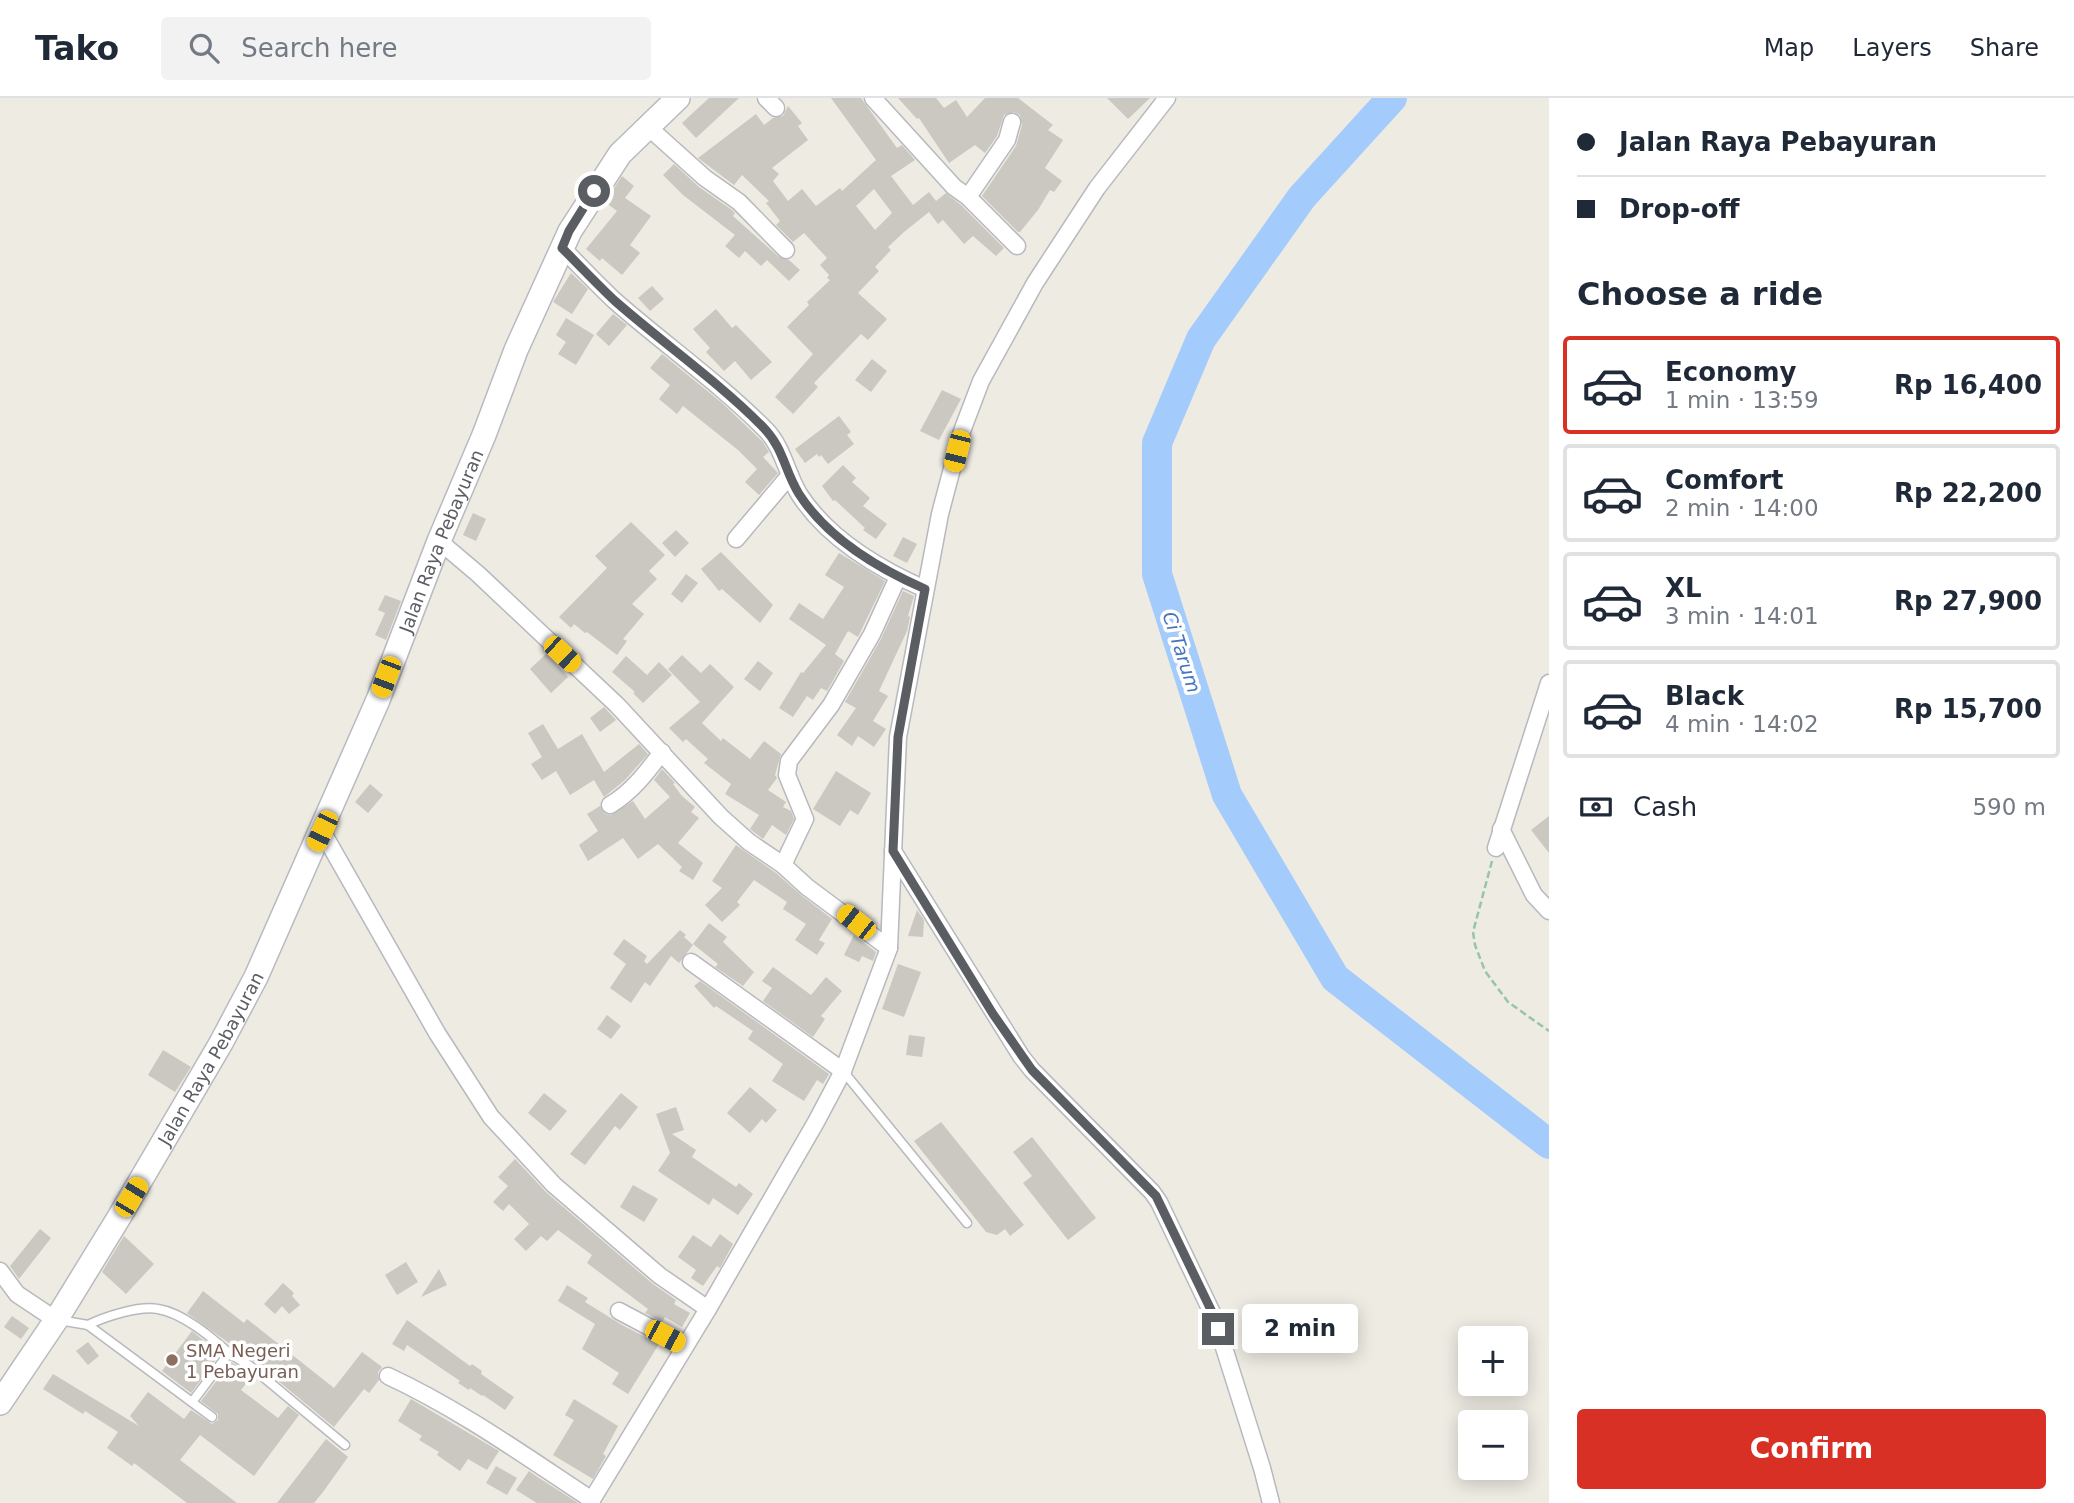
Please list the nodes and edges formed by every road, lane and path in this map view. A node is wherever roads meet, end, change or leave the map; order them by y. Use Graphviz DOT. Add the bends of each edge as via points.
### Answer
graph roads {
  1 [pos="678,98"];
  2 [pos="873,98"];
  3 [pos="1167,98"];
  4 [pos="1012,122"];
  5 [pos="647,126"];
  6 [pos="968,197"];
  7 [pos="1017,246"];
  8 [pos="562,248"];
  9 [pos="786,250"];
  10 [pos="790,475"];
  11 [pos="736,539"];
  12 [pos="439,541"];
  13 [pos="898,577"];
  14 [pos="925,589"];
  15 [pos="1549,683"];
  16 [pos="662,752"];
  17 [pos="610,805"];
  18 [pos="1501,829"];
  19 [pos="322,831"];
  20 [pos="1496,848"];
  21 [pos="893,851"];
  22 [pos="783,865"];
  23 [pos="1549,911"];
  24 [pos="889,948"];
  25 [pos="691,962"];
  26 [pos="1549,1031"];
  27 [pos="843,1071"];
  28 [pos="967,1223"];
  29 [pos="0,1271"];
  30 [pos="708,1309"];
  31 [pos="619,1311"];
  32 [pos="56,1320"];
  33 [pos="88,1325"];
  34 [pos="685,1346"];
  35 [pos="229,1353"];
  36 [pos="388,1376"];
  37 [pos="192,1402"];
  38 [pos="0,1403"];
  39 [pos="212,1417"];
  40 [pos="345,1445"];
  41 [pos="591,1502"];
  42 [pos="1271,1503"];
  1 -- 5 [label="main road, Jalan Raya Pebayuran"];
  2 -- 6 [label="street"];
  3 -- 14 [label="street" via="1097,188 1035,283 981,381 962,431"];
  4 -- 6 [label="street" via="1007,140"];
  5 -- 8 [label="main road, Jalan Raya Pebayuran" via="594,191"];
  5 -- 9 [label="street" via="739,202"];
  6 -- 7 [label="street"];
  8 -- 10 [label="street" via="615,300 747,410 773,437"];
  8 -- 12 [label="main road, Jalan Raya Pebayuran"];
  10 -- 11 [label="street"];
  10 -- 13 [label="street" via="799,494 832,533"];
  12 -- 16 [label="street"];
  12 -- 19 [label="main road, Jalan Raya Pebayuran"];
  13 -- 14 [label="street"];
  13 -- 22 [label="street" via="831,705 789,761 787,775 805,819"];
  14 -- 21 [label="street" via="898,737"];
  15 -- 18 [label="street"];
  16 -- 17 [label="street" via="646,774"];
  16 -- 22 [label="street" via="721,817"];
  18 -- 20 [label="street"];
  18 -- 23 [label="street" via="1534,895"];
  19 -- 30 [label="street" via="437,1033 491,1117 554,1185 660,1276"];
  19 -- 32 [label="main road, Jalan Raya Pebayuran" via="257,976 221,1043"];
  20 -- 26 [label="path" via="1473,932 1475,945 1485,971 1508,1002"];
  21 -- 24 [label="street"];
  21 -- 42 [label="street" via="1021,1056 1159,1202 1215,1319"];
  22 -- 24 [label="street"];
  24 -- 27 [label="street"];
  25 -- 27 [label="street"];
  27 -- 28 [label="lane"];
  27 -- 30 [label="street"];
  29 -- 32 [label="street" via="17,1294"];
  30 -- 34 [label="street"];
  31 -- 34 [label="street"];
  32 -- 33 [label="lane"];
  32 -- 38 [label="main road, Jalan Raya Pebayuran"];
  33 -- 35 [label="lane" via="107,1315 157,1308 205,1331"];
  33 -- 37 [label="lane"];
  34 -- 41 [label="street"];
  35 -- 37 [label="lane"];
  35 -- 40 [label="lane"];
  36 -- 41 [label="street" via="468,1417"];
  37 -- 39 [label="lane"];
}
